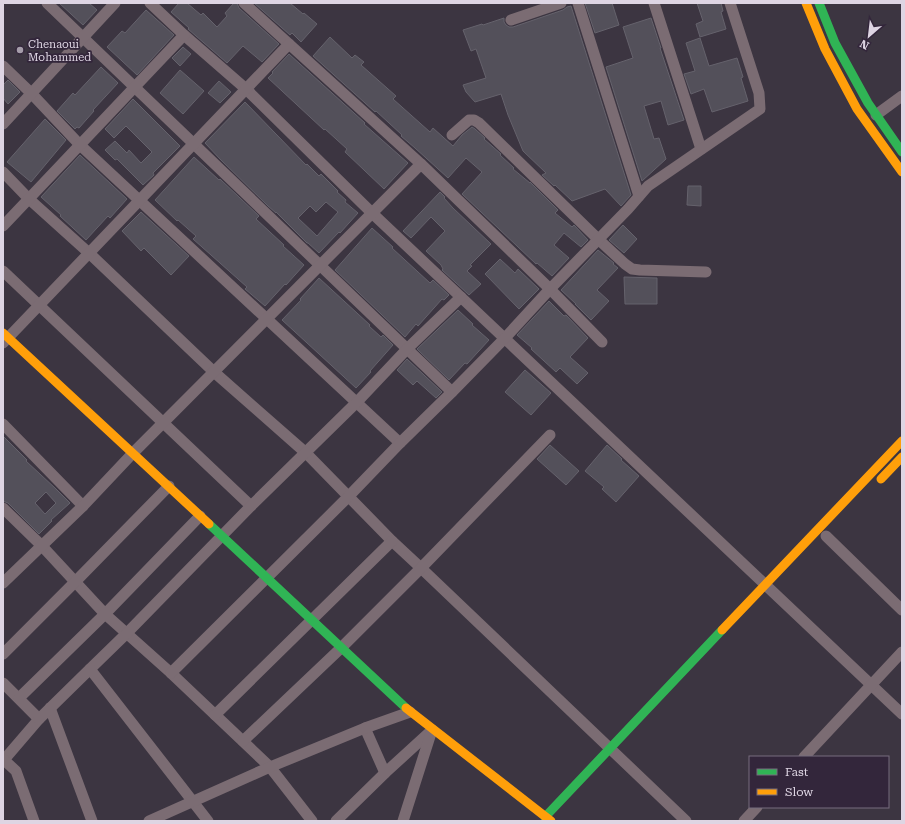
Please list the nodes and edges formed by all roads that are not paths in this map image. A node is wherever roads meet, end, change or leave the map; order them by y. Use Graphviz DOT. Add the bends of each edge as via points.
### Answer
graph roads {
  1 [pos="47,3"];
  2 [pos="115,3"];
  3 [pos="150,3"];
  4 [pos="244,3"];
  5 [pos="561,3"];
  6 [pos="578,3"];
  7 [pos="654,3"];
  8 [pos="730,3"];
  9 [pos="806,3"];
  10 [pos="820,3"];
  11 [pos="537,7"];
  12 [pos="511,20"];
  13 [pos="184,35"];
  14 [pos="83,38"];
  15 [pos="289,44"];
  16 [pos="3,66"];
  17 [pos="134,87"];
  18 [pos="246,89"];
  19 [pos="31,93"];
  20 [pos="902,96"];
  21 [pos="876,115"];
  22 [pos="3,124"];
  23 [pos="452,135"];
  24 [pos="193,144"];
  25 [pos="80,145"];
  26 [pos="701,149"];
  27 [pos="902,152"];
  28 [pos="421,164"];
  29 [pos="3,172"];
  30 [pos="902,172"];
  31 [pos="639,196"];
  32 [pos="29,199"];
  33 [pos="140,200"];
  34 [pos="372,213"];
  35 [pos="3,226"];
  36 [pos="598,239"];
  37 [pos="89,253"];
  38 [pos="320,265"];
  39 [pos="3,271"];
  40 [pos="706,272"];
  41 [pos="550,289"];
  42 [pos="461,297"];
  43 [pos="39,306"];
  44 [pos="267,318"];
  45 [pos="5,338"];
  46 [pos="505,338"];
  47 [pos="602,342"];
  48 [pos="408,349"];
  49 [pos="214,372"];
  50 [pos="452,392"];
  51 [pos="357,402"];
  52 [pos="163,423"];
  53 [pos="3,424"];
  54 [pos="550,435"];
  55 [pos="902,441"];
  56 [pos="400,443"];
  57 [pos="133,453"];
  58 [pos="306,453"];
  59 [pos="902,457"];
  60 [pos="875,485"];
  61 [pos="169,486"];
  62 [pos="348,496"];
  63 [pos="83,506"];
  64 [pos="251,506"];
  65 [pos="3,508"];
  66 [pos="200,516"];
  67 [pos="222,536"];
  68 [pos="826,536"];
  69 [pos="392,541"];
  70 [pos="42,546"];
  71 [pos="422,568"];
  72 [pos="266,577"];
  73 [pos="75,582"];
  74 [pos="3,583"];
  75 [pos="771,590"];
  76 [pos="902,610"];
  77 [pos="105,614"];
  78 [pos="311,620"];
  79 [pos="127,633"];
  80 [pos="341,648"];
  81 [pos="902,652"];
  82 [pos="3,654"];
  83 [pos="90,669"];
  84 [pos="171,673"];
  85 [pos="3,682"];
  86 [pos="872,686"];
  87 [pos="19,698"];
  88 [pos="50,708"];
  89 [pos="410,712"];
  90 [pos="902,714"];
  91 [pos="215,715"];
  92 [pos="39,719"];
  93 [pos="365,728"];
  94 [pos="432,730"];
  95 [pos="243,741"];
  96 [pos="616,754"];
  97 [pos="805,756"];
  98 [pos="3,760"];
  99 [pos="270,767"];
  100 [pos="385,773"];
  101 [pos="192,801"];
  102 [pos="756,808"];
  103 [pos="548,819"];
  104 [pos="34,821"];
  105 [pos="92,821"];
  106 [pos="149,821"];
  107 [pos="208,821"];
  108 [pos="312,821"];
  109 [pos="336,821"];
  110 [pos="403,821"];
  111 [pos="686,821"];
  112 [pos="744,821"];
  1 -- 14 [label="street"];
  2 -- 14 [label="street"];
  3 -- 13 [label="street"];
  4 -- 15 [label="street"];
  5 -- 11 [label="street"];
  6 -- 31 [label="street"];
  7 -- 26 [label="street"];
  8 -- 26 [label="street" via="759,93 760,109"];
  9 -- 30 [label="street" via="825,49 858,109"];
  10 -- 21 [label="street" via="835,43"];
  11 -- 12 [label="street"];
  13 -- 17 [label="street"];
  13 -- 18 [label="street"];
  14 -- 17 [label="street"];
  14 -- 19 [label="street"];
  15 -- 18 [label="street"];
  15 -- 28 [label="street"];
  16 -- 19 [label="street"];
  17 -- 24 [label="street"];
  17 -- 25 [label="street"];
  18 -- 24 [label="street"];
  18 -- 34 [label="street"];
  19 -- 22 [label="street"];
  19 -- 25 [label="street"];
  20 -- 21 [label="street"];
  21 -- 27 [label="street"];
  23 -- 36 [label="street" via="469,120 479,123"];
  24 -- 33 [label="street"];
  24 -- 38 [label="street"];
  25 -- 32 [label="street"];
  25 -- 33 [label="street"];
  26 -- 31 [label="street" via="648,186"];
  28 -- 34 [label="street"];
  28 -- 41 [label="street"];
  29 -- 32 [label="street"];
  31 -- 36 [label="street"];
  32 -- 35 [label="street"];
  32 -- 37 [label="street"];
  33 -- 37 [label="street"];
  33 -- 44 [label="street"];
  34 -- 38 [label="street"];
  34 -- 42 [label="street"];
  36 -- 40 [label="street" via="632,269"];
  36 -- 41 [label="street"];
  37 -- 43 [label="street"];
  37 -- 49 [label="street"];
  38 -- 44 [label="street"];
  38 -- 48 [label="street"];
  39 -- 43 [label="street"];
  41 -- 46 [label="street"];
  41 -- 47 [label="street"];
  42 -- 46 [label="street"];
  42 -- 48 [label="street"];
  43 -- 45 [label="street"];
  43 -- 52 [label="street"];
  44 -- 49 [label="street"];
  44 -- 51 [label="street"];
  45 -- 57 [label="street"];
  46 -- 50 [label="street"];
  46 -- 75 [label="street"];
  48 -- 50 [label="street"];
  48 -- 51 [label="street"];
  49 -- 52 [label="street"];
  49 -- 58 [label="street"];
  50 -- 56 [label="street"];
  51 -- 56 [label="street"];
  51 -- 58 [label="street"];
  52 -- 57 [label="street"];
  52 -- 64 [label="street"];
  53 -- 63 [label="street"];
  54 -- 71 [label="street"];
  55 -- 75 [label="street"];
  56 -- 62 [label="street"];
  57 -- 61 [label="street"];
  57 -- 63 [label="street"];
  58 -- 62 [label="street"];
  58 -- 64 [label="street"];
  59 -- 60 [label="street"];
  61 -- 66 [label="street"];
  61 -- 73 [label="street"];
  62 -- 69 [label="street"];
  62 -- 72 [label="street"];
  63 -- 70 [label="street"];
  64 -- 67 [label="street"];
  65 -- 70 [label="street"];
  66 -- 67 [label="street"];
  66 -- 77 [label="street"];
  67 -- 72 [label="street"];
  67 -- 79 [label="street"];
  68 -- 76 [label="street"];
  69 -- 71 [label="street"];
  69 -- 78 [label="street"];
  70 -- 73 [label="street"];
  70 -- 74 [label="street"];
  71 -- 80 [label="street"];
  71 -- 96 [label="street"];
  72 -- 78 [label="street"];
  72 -- 84 [label="street"];
  73 -- 77 [label="street"];
  73 -- 82 [label="street"];
  75 -- 86 [label="street"];
  75 -- 96 [label="street"];
  77 -- 79 [label="street"];
  77 -- 87 [label="street"];
  78 -- 80 [label="street"];
  78 -- 91 [label="street"];
  79 -- 83 [label="street"];
  79 -- 84 [label="street"];
  80 -- 89 [label="street"];
  80 -- 95 [label="street"];
  81 -- 86 [label="street"];
  83 -- 88 [label="street"];
  83 -- 101 [label="street"];
  84 -- 91 [label="street"];
  85 -- 87 [label="street"];
  86 -- 90 [label="street"];
  86 -- 97 [label="street"];
  87 -- 92 [label="street"];
  88 -- 92 [label="street"];
  88 -- 105 [label="street"];
  89 -- 93 [label="street"];
  89 -- 94 [label="street"];
  91 -- 95 [label="street"];
  92 -- 98 [label="street"];
  93 -- 99 [label="street"];
  93 -- 100 [label="street"];
  94 -- 100 [label="street"];
  94 -- 103 [label="street"];
  94 -- 110 [label="street"];
  95 -- 99 [label="street"];
  96 -- 103 [label="street"];
  96 -- 111 [label="street"];
  98 -- 104 [label="street" via="16,770"];
  99 -- 101 [label="street"];
  99 -- 108 [label="street"];
  100 -- 109 [label="street"];
  101 -- 106 [label="street"];
  101 -- 107 [label="street"];
  102 -- 112 [label="street"];
}
